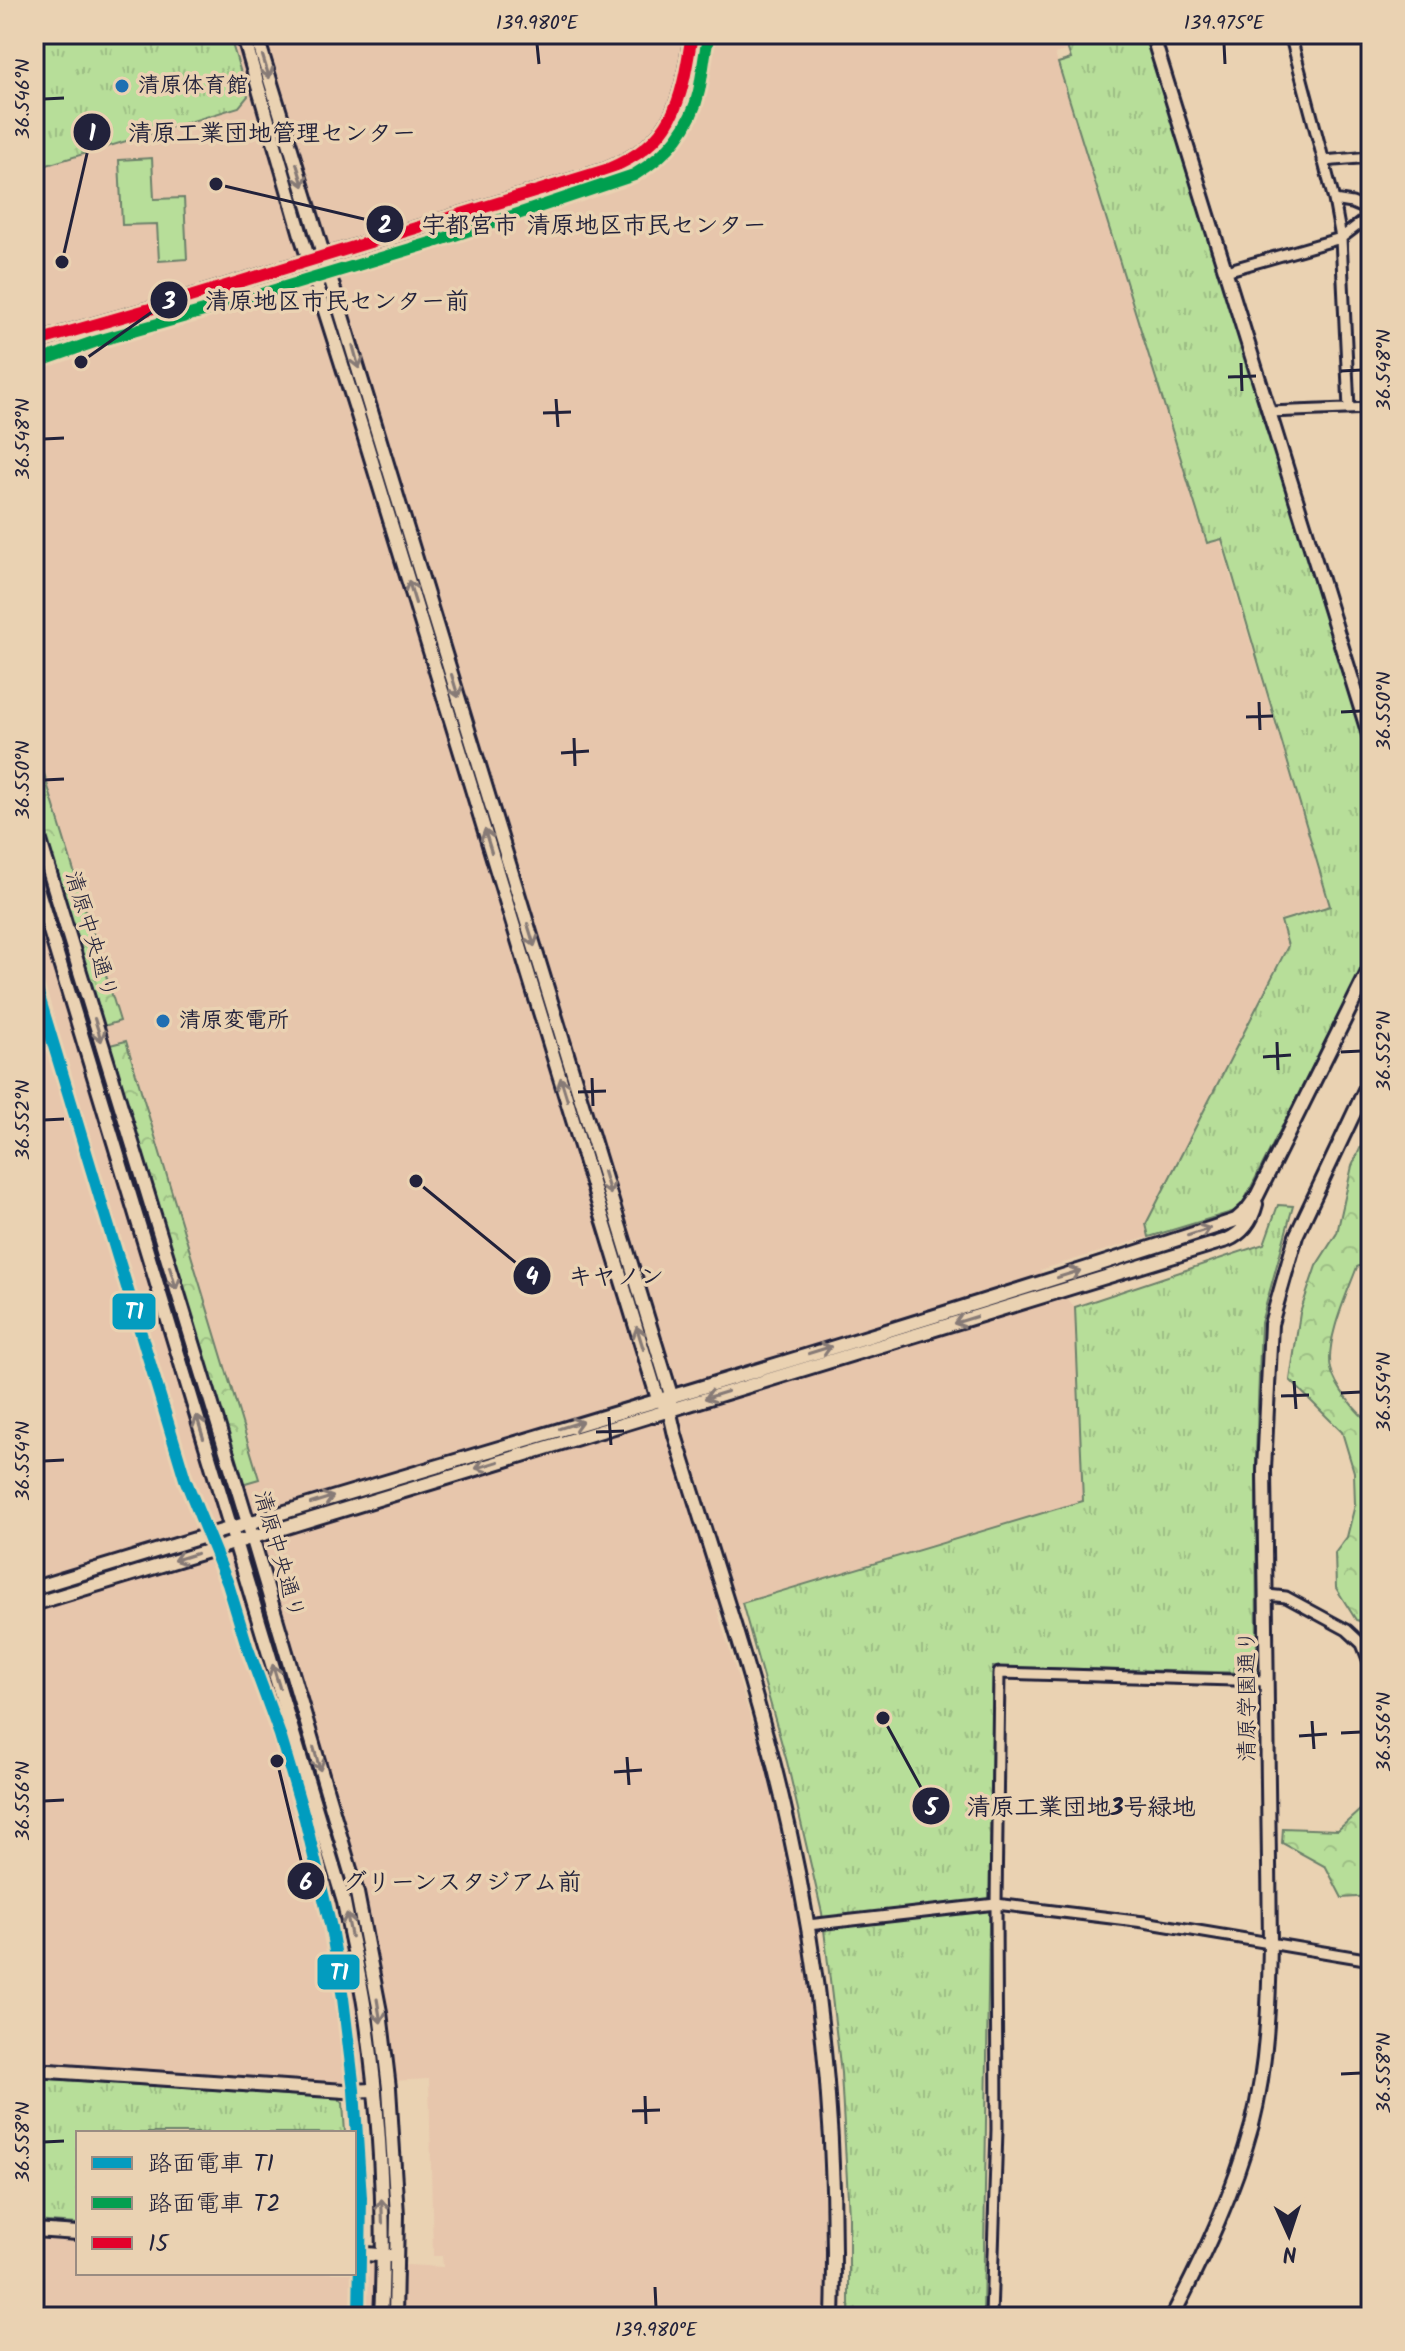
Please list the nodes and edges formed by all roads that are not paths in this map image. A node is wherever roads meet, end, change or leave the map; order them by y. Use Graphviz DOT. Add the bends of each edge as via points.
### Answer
graph roads {
  1 [pos="243,34"];
  2 [pos="256,34"];
  3 [pos="692,34"];
  4 [pos="1152,34"];
  5 [pos="1290,34"];
  6 [pos="1371,157"];
  7 [pos="1323,161"];
  8 [pos="1334,200"];
  9 [pos="1371,213"];
  10 [pos="1341,238"];
  11 [pos="325,255"];
  12 [pos="309,260"];
  13 [pos="1226,271"];
  14 [pos="34,342"];
  15 [pos="1371,408"];
  16 [pos="1349,409"];
  17 [pos="1269,412"];
  18 [pos="1371,741"];
  19 [pos="34,821"];
  20 [pos="34,878"];
  21 [pos="1371,966"];
  22 [pos="1371,1077"];
  23 [pos="1257,1196"];
  24 [pos="665,1397"];
  25 [pos="669,1409"];
  26 [pos="248,1523"];
  27 [pos="231,1528"];
  28 [pos="252,1537"];
  29 [pos="236,1542"];
  30 [pos="34,1588"];
  31 [pos="1267,1595"];
  32 [pos="34,1604"];
  33 [pos="1371,1667"];
  34 [pos="1267,1681"];
  35 [pos="996,1904"];
  36 [pos="808,1925"];
  37 [pos="1270,1942"];
  38 [pos="1371,1960"];
  39 [pos="34,2070"];
  40 [pos="375,2090"];
  41 [pos="34,2230"];
  42 [pos="76,2233"];
  43 [pos="356,2253"];
  44 [pos="383,2255"];
  45 [pos="397,2256"];
  46 [pos="381,2317"];
  47 [pos="395,2317"];
  48 [pos="833,2317"];
  49 [pos="991,2317"];
  50 [pos="1172,2317"];
  1 -- 12 [label="street"];
  2 -- 11 [label="street, one-way"];
  3 -- 11 [label="street" via="678,103 664,130 639,154 606,170"];
  4 -- 13 [label="street"];
  5 -- 7 [label="street"];
  6 -- 7 [label="street"];
  7 -- 8 [label="street"];
  8 -- 9 [label="street"];
  8 -- 10 [label="street"];
  9 -- 10 [label="street"];
  10 -- 13 [label="street"];
  10 -- 16 [label="street"];
  11 -- 12 [label="street"];
  11 -- 24 [label="street, one-way"];
  12 -- 14 [label="street"];
  24 -- 12 [label="street, one-way"];
  13 -- 17 [label="street"];
  15 -- 16 [label="street"];
  16 -- 17 [label="street"];
  17 -- 18 [label="street"];
  19 -- 26 [label="street, 清原中央通り, one-way"];
  27 -- 20 [label="street, 清原中央通り, one-way"];
  21 -- 23 [label="street"];
  22 -- 31 [label="street, 清原学園通り" via="1296,1236 1271,1324 1264,1470"];
  24 -- 23 [label="street, one-way" via="1236,1220"];
  23 -- 25 [label="street, one-way" via="1245,1227 1227,1240"];
  24 -- 25 [label="street"];
  26 -- 24 [label="street, one-way"];
  25 -- 28 [label="street, one-way"];
  25 -- 36 [label="street" via="764,1728"];
  26 -- 27 [label="street"];
  26 -- 28 [label="street, 清原中央通り"];
  27 -- 29 [label="street, 清原中央通り"];
  27 -- 30 [label="street"];
  28 -- 29 [label="street"];
  28 -- 45 [label="street, 清原中央通り, one-way" via="357,1893 389,2088"];
  29 -- 32 [label="street, one-way"];
  40 -- 29 [label="street, 清原中央通り, one-way" via="344,1902"];
  31 -- 33 [label="street" via="1286,1597 1347,1630 1362,1644"];
  31 -- 34 [label="street, 清原学園通り"];
  34 -- 35 [label="street" via="999,1673"];
  34 -- 37 [label="street, 清原学園通り"];
  35 -- 36 [label="street"];
  35 -- 37 [label="street"];
  35 -- 49 [label="street"];
  36 -- 48 [label="street" via="830,2124"];
  37 -- 38 [label="street"];
  37 -- 50 [label="street, 清原学園通り" via="1262,2070 1252,2125 1205,2254"];
  39 -- 40 [label="street"];
  44 -- 40 [label="street, 清原中央通り, one-way"];
  41 -- 42 [label="street"];
  43 -- 44 [label="street"];
  44 -- 45 [label="street"];
  44 -- 46 [label="street, 清原中央通り"];
  45 -- 47 [label="street, 清原中央通り"];
}
